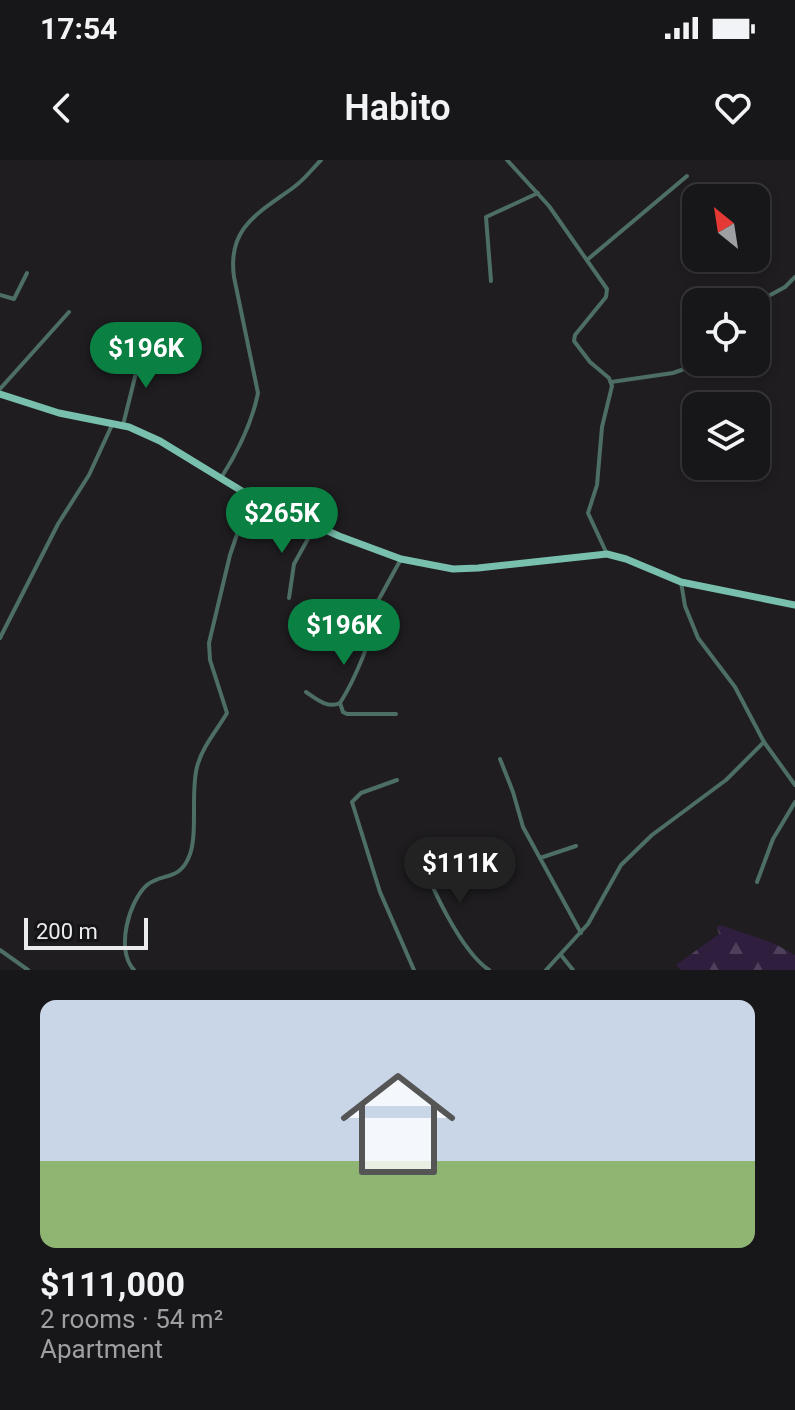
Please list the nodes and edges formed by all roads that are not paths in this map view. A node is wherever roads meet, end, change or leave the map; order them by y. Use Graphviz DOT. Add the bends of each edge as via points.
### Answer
graph roads {
  1 [pos="321,160"];
  2 [pos="507,160"];
  3 [pos="687,176"];
  4 [pos="538,193"];
  5 [pos="587,260"];
  6 [pos="27,273"];
  7 [pos="795,277"];
  8 [pos="491,281"];
  9 [pos="0,295"];
  10 [pos="770,295"];
  11 [pos="69,312"];
  12 [pos="142,349"];
  13 [pos="682,370"];
  14 [pos="611,382"];
  15 [pos="0,392"];
  16 [pos="113,423"];
  17 [pos="123,425"];
  18 [pos="221,478"];
  19 [pos="250,496"];
  20 [pos="315,526"];
  21 [pos="607,554"];
  22 [pos="401,559"];
  23 [pos="681,582"];
  24 [pos="289,598"];
  25 [pos="795,605"];
  26 [pos="0,638"];
  27 [pos="306,692"];
  28 [pos="340,703"];
  29 [pos="396,714"];
  30 [pos="764,742"];
  31 [pos="500,759"];
  32 [pos="397,780"];
  33 [pos="795,785"];
  34 [pos="795,802"];
  35 [pos="576,846"];
  36 [pos="419,849"];
  37 [pos="540,858"];
  38 [pos="757,882"];
  39 [pos="581,933"];
  40 [pos="0,950"];
  41 [pos="561,955"];
  42 [pos="28,970"];
  43 [pos="134,970"];
  44 [pos="414,970"];
  45 [pos="489,970"];
  46 [pos="546,970"];
  47 [pos="573,970"];
  1 -- 18 [label="street" via="255,214 233,252 258,393 255,410"];
  2 -- 4 [label="street"];
  3 -- 5 [label="street"];
  4 -- 5 [label="street"];
  4 -- 8 [label="street" via="486,217"];
  5 -- 14 [label="street" via="607,293 574,341"];
  6 -- 9 [label="street" via="14,299"];
  7 -- 10 [label="street"];
  11 -- 15 [label="street"];
  12 -- 17 [label="street"];
  13 -- 14 [label="street"];
  14 -- 21 [label="street" via="597,485 588,513"];
  15 -- 16 [label="main road" via="59,413"];
  16 -- 17 [label="main road"];
  16 -- 26 [label="street"];
  17 -- 18 [label="main road"];
  18 -- 19 [label="main road"];
  19 -- 20 [label="main road"];
  19 -- 43 [label="street" via="209,643 227,713 197,765 189,857 179,871 144,887 125,929 125,956"];
  20 -- 22 [label="main road"];
  20 -- 24 [label="street" via="294,564"];
  21 -- 22 [label="main road" via="453,569"];
  21 -- 23 [label="main road"];
  22 -- 28 [label="street" via="373,610 376,620"];
  23 -- 25 [label="main road"];
  23 -- 30 [label="street" via="692,628 735,687"];
  27 -- 28 [label="street" via="325,704"];
  28 -- 29 [label="street" via="347,714"];
  30 -- 33 [label="street"];
  30 -- 39 [label="street" via="726,780 621,865"];
  31 -- 37 [label="street" via="523,827"];
  32 -- 44 [label="street" via="361,793 352,802 380,892"];
  34 -- 38 [label="street"];
  35 -- 37 [label="street"];
  36 -- 45 [label="street" via="461,940"];
  37 -- 39 [label="street"];
  39 -- 41 [label="street"];
  40 -- 42 [label="street"];
  41 -- 46 [label="street"];
  41 -- 47 [label="street"];
}
